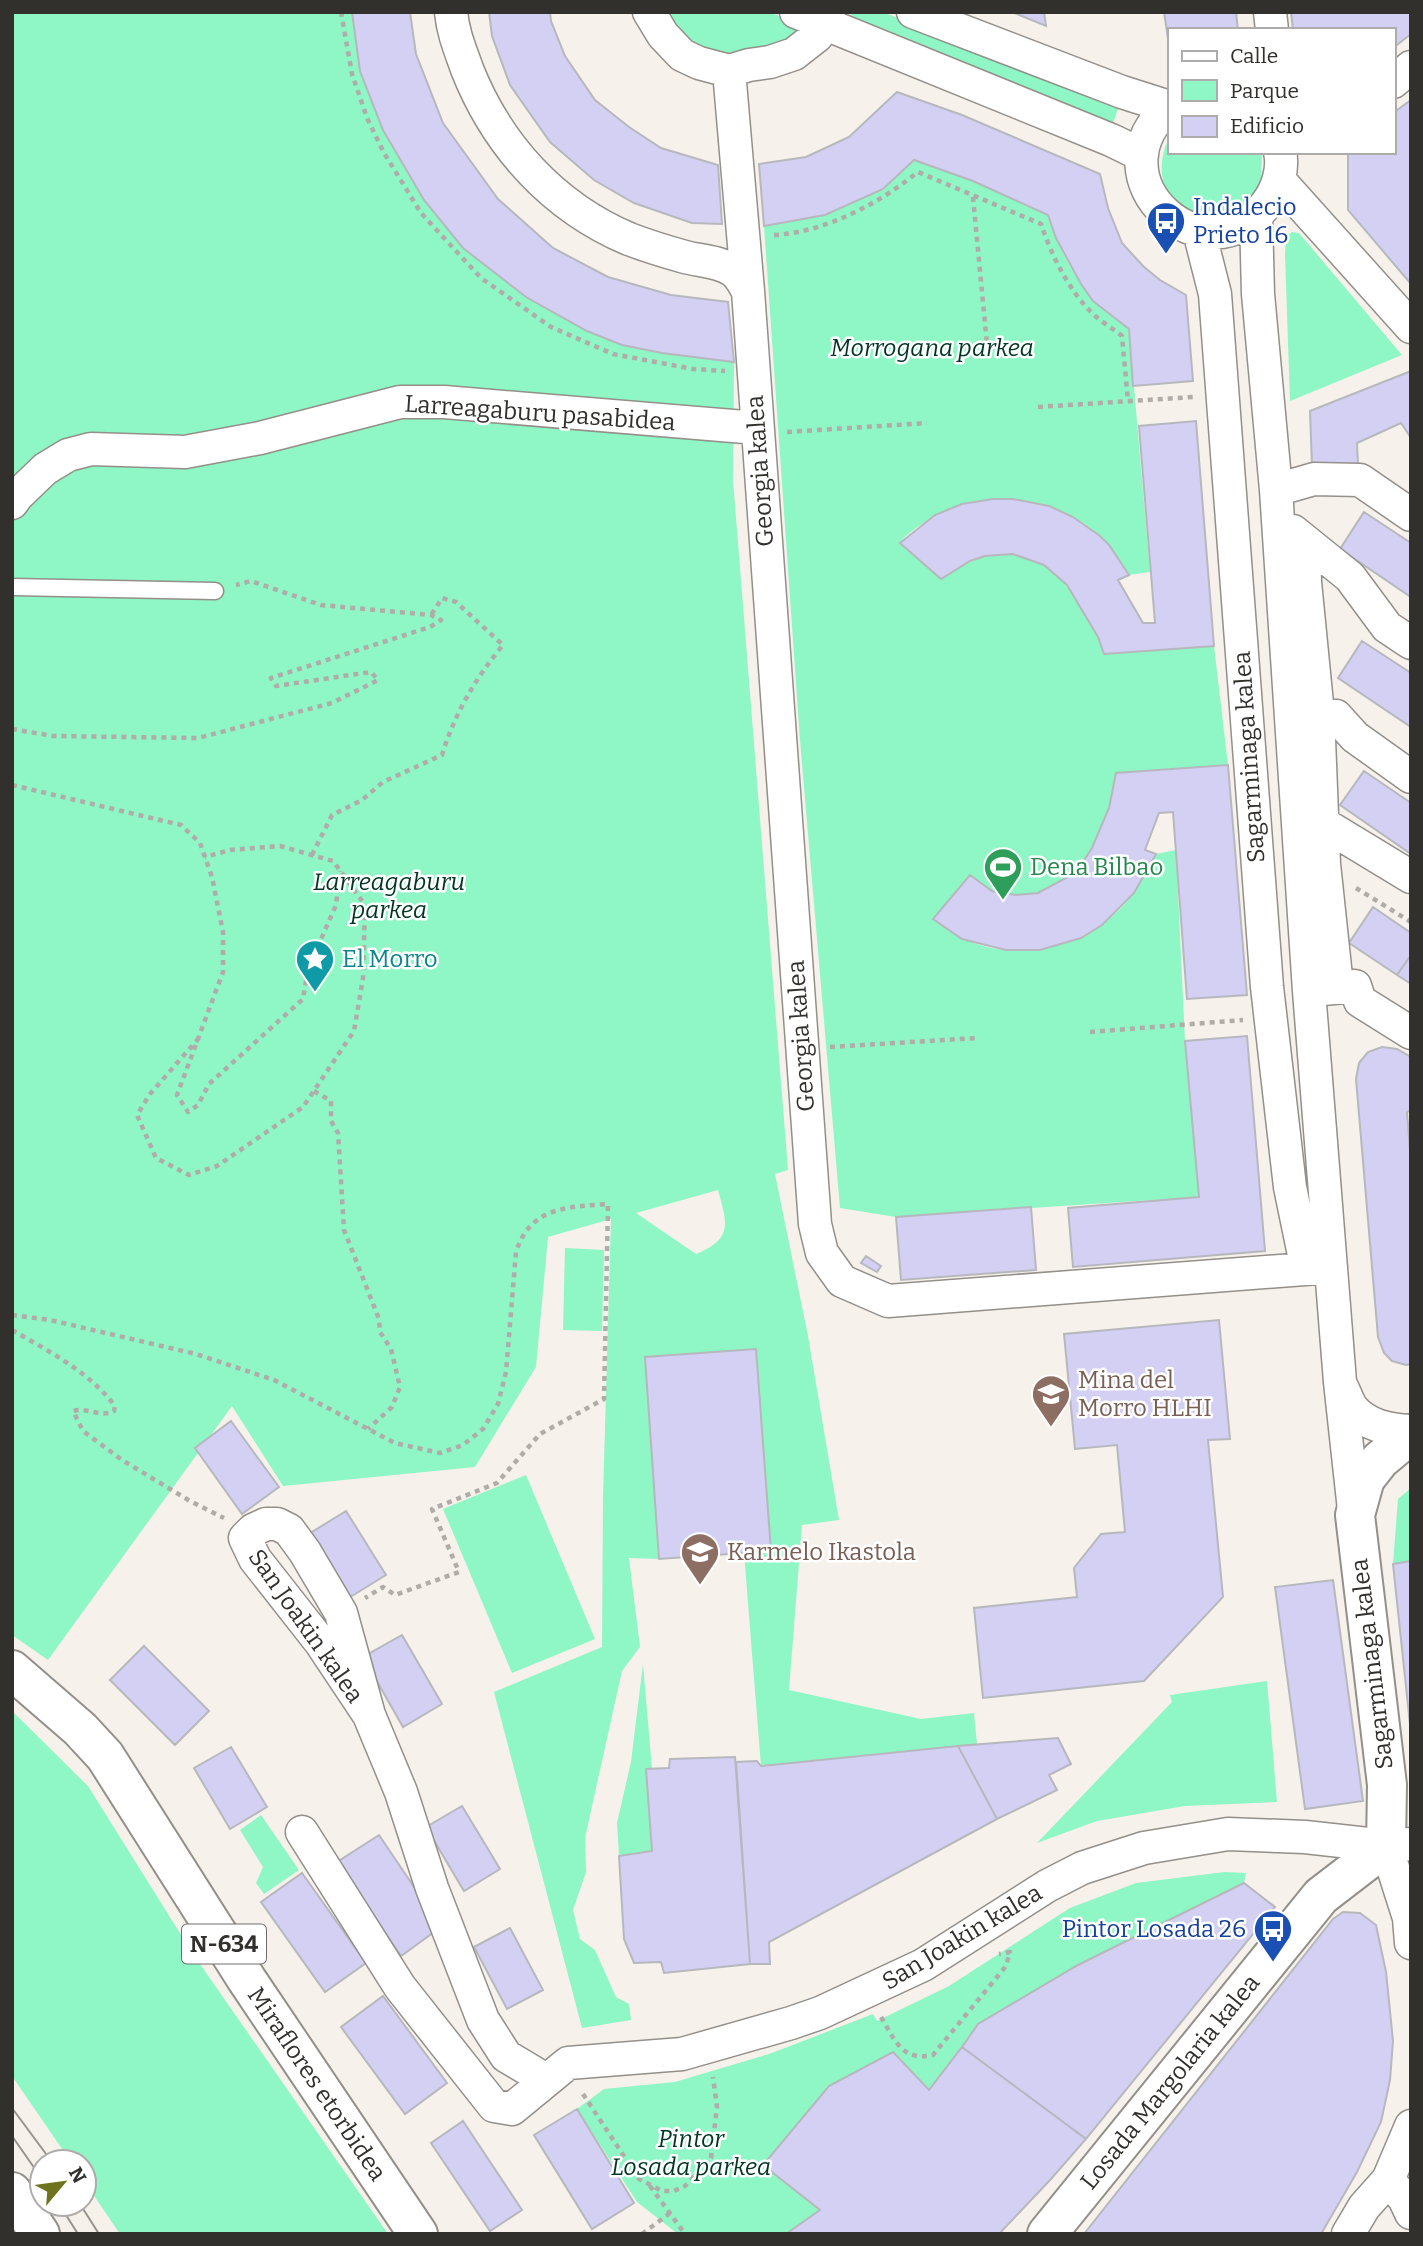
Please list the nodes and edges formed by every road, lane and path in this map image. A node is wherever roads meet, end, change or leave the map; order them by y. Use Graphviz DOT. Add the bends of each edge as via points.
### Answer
graph roads {
  1 [pos="341,12"];
  2 [pos="451,12"];
  3 [pos="649,12"];
  4 [pos="913,12"];
  5 [pos="816,16"];
  6 [pos="1411,67"];
  7 [pos="729,71"];
  8 [pos="1395,80"];
  9 [pos="1168,107"];
  10 [pos="1168,108"];
  11 [pos="1142,155"];
  12 [pos="1282,160"];
  13 [pos="973,197"];
  14 [pos="1256,217"];
  15 [pos="1199,231"];
  16 [pos="757,232"];
  17 [pos="714,263"];
  18 [pos="748,291"];
  19 [pos="1411,327"];
  20 [pos="988,355"];
  21 [pos="736,371"];
  22 [pos="1197,396"];
  23 [pos="1128,401"];
  24 [pos="1038,407"];
  25 [pos="927,423"];
  26 [pos="767,430"];
  27 [pos="12,503"];
  28 [pos="1291,513"];
  29 [pos="1411,515"];
  30 [pos="12,587"];
  31 [pos="215,591"];
  32 [pos="1371,606"];
  33 [pos="431,615"];
  34 [pos="1411,619"];
  35 [pos="1411,643"];
  36 [pos="1327,715"];
  37 [pos="12,729"];
  38 [pos="1411,751"];
  39 [pos="1411,777"];
  40 [pos="12,785"];
  41 [pos="1322,823"];
  42 [pos="313,855"];
  43 [pos="205,857"];
  44 [pos="340,870"];
  45 [pos="1411,877"];
  46 [pos="1352,886"];
  47 [pos="1411,922"];
  48 [pos="1334,988"];
  49 [pos="1411,1009"];
  50 [pos="1256,1019"];
  51 [pos="1090,1032"];
  52 [pos="1411,1033"];
  53 [pos="202,1035"];
  54 [pos="977,1038"];
  55 [pos="826,1047"];
  56 [pos="314,1091"];
  57 [pos="1331,1267"];
  58 [pos="12,1315"];
  59 [pos="12,1330"];
  60 [pos="1340,1382"];
  61 [pos="368,1429"];
  62 [pos="1411,1432"];
  63 [pos="1355,1516"];
  64 [pos="245,1538"];
  65 [pos="383,1587"];
  66 [pos="12,1670"];
  67 [pos="369,1715"];
  68 [pos="302,1832"];
  69 [pos="1398,1845"];
  70 [pos="1411,1943"];
  71 [pos="1010,1952"];
  72 [pos="865,1993"];
  73 [pos="711,2066"];
  74 [pos="546,2080"];
  75 [pos="583,2094"];
  76 [pos="1411,2126"];
  77 [pos="1388,2180"];
  78 [pos="650,2185"];
  79 [pos="12,2192"];
  80 [pos="670,2213"];
  81 [pos="1411,2213"];
  82 [pos="40,2234"];
  83 [pos="418,2234"];
  84 [pos="642,2234"];
  85 [pos="685,2234"];
  86 [pos="1047,2234"];
  87 [pos="1348,2234"];
  1 -- 21 [label="path" via="352,74 384,153 421,213 481,278 551,327 613,354 692,369"];
  2 -- 17 [label="street" via="453,33 477,95 501,137 554,193 629,239"];
  3 -- 7 [label="street" via="682,55"];
  4 -- 9 [label="street"];
  5 -- 7 [label="street" via="817,36 794,54"];
  5 -- 11 [label="street"];
  6 -- 8 [label="street"];
  7 -- 16 [label="street, Georgia kalea"];
  10 -- 11 [label="street" via="1151,128"];
  11 -- 15 [label="street" via="1150,196 1163,212"];
  12 -- 14 [label="street" via="1272,196"];
  12 -- 19 [label="street"];
  13 -- 16 [label="path" via="918,172 892,191 826,224"];
  13 -- 20 [label="path"];
  13 -- 23 [label="path" via="1041,224 1071,286 1090,311 1122,336"];
  14 -- 15 [label="street" via="1225,231"];
  14 -- 28 [label="street, Sagarminaga kalea" via="1258,294"];
  15 -- 57 [label="street, Sagarminaga kalea" via="1214,294 1267,987 1290,1187 1303,1250"];
  16 -- 17 [label="street"];
  16 -- 18 [label="street, Georgia kalea"];
  17 -- 18 [label="street" via="733,271"];
  18 -- 26 [label="street, Georgia kalea"];
  22 -- 23 [label="path"];
  23 -- 24 [label="path"];
  25 -- 26 [label="path"];
  26 -- 27 [label="street, Larreagaburu pasabidea" via="400,402 185,452 91,449 46,468"];
  26 -- 57 [label="street, Georgia kalea" via="802,1054 822,1253 842,1281 888,1301"];
  28 -- 29 [label="street" via="1314,479 1360,480"];
  28 -- 32 [label="street"];
  28 -- 36 [label="street"];
  28 -- 48 [label="street, Sagarminaga kalea"];
  30 -- 31 [label="lane"];
  31 -- 33 [label="path" via="251,580 321,604"];
  32 -- 34 [label="street" via="1386,604"];
  32 -- 35 [label="street" via="1387,627"];
  33 -- 37 [label="path" via="441,620 271,678 276,686 371,672 378,680 332,703 198,738 52,736"];
  33 -- 42 [label="path" via="442,598 456,602 503,645 452,722 442,755 383,782 362,800 332,815"];
  36 -- 38 [label="street" via="1365,722"];
  36 -- 39 [label="street"];
  36 -- 41 [label="street"];
  40 -- 43 [label="path" via="181,825 200,843"];
  41 -- 45 [label="street"];
  41 -- 48 [label="street"];
  42 -- 43 [label="path" via="280,846"];
  42 -- 44 [label="path" via="333,861"];
  43 -- 53 [label="path" via="223,932 223,972"];
  44 -- 53 [label="path" via="336,905 308,969 303,999 217,1076 188,1112 177,1095"];
  44 -- 56 [label="path" via="365,905 363,978 354,1031"];
  46 -- 47 [label="path"];
  48 -- 49 [label="street" via="1369,982"];
  48 -- 52 [label="street"];
  48 -- 57 [label="street, Sagarminaga kalea"];
  50 -- 51 [label="path"];
  53 -- 56 [label="path" via="137,1115 156,1157 189,1175 217,1166 303,1107"];
  54 -- 55 [label="path"];
  56 -- 61 [label="path" via="331,1101 331,1121 338,1133 344,1230 380,1332 391,1349 400,1387 392,1408"];
  57 -- 60 [label="street, Sagarminaga kalea"];
  58 -- 61 [label="path" via="196,1354 274,1380"];
  59 -- 64 [label="path" via="68,1361 116,1406 107,1414 73,1411 83,1431 122,1460 222,1516"];
  60 -- 62 [label="street, Sagarminaga kalea" via="1353,1408 1374,1425"];
  60 -- 63 [label="street, Sagarminaga kalea"];
  61 -- 65 [label="path" via="395,1443 440,1453 463,1445 483,1429 498,1404 506,1371 521,1237 530,1224 550,1213 608,1204 604,1399 540,1434 498,1482 432,1509 459,1573 395,1595"];
  62 -- 63 [label="street" via="1365,1479"];
  63 -- 69 [label="street, Sagarminaga kalea"];
  64 -- 67 [label="street, San Joakin kalea" via="255,1559 321,1643"];
  64 -- 67 [label="street, San Joakin kalea" via="266,1524 277,1524 289,1530 305,1552 341,1613"];
  66 -- 83 [label="street, Miraflores etorbidea / N-634" via="105,1756 262,2003"];
  67 -- 74 [label="street, San Joakin kalea" via="483,2020 506,2056"];
  68 -- 74 [label="street, San Joakin kalea" via="400,1987 494,2106 512,2109"];
  69 -- 70 [label="street, Sagarminaga kalea"];
  69 -- 72 [label="street, San Joakin kalea" via="1228,1834 1144,1848 1082,1868 1047,1886 923,1965"];
  69 -- 86 [label="street, Losada Margolaria kalea" via="1321,1896"];
  71 -- 72 [label="path" via="1006,1966 933,2055 909,2054 898,2044"];
  72 -- 74 [label="street, San Joakin kalea" via="801,2020 709,2048 568,2063"];
  73 -- 78 [label="path" via="718,2107 710,2158 692,2180 674,2192"];
  75 -- 78 [label="path" via="639,2179"];
  76 -- 77 [label="street"];
  77 -- 81 [label="street"];
  77 -- 87 [label="street"];
  78 -- 80 [label="path"];
  79 -- 82 [label="street"];
  80 -- 84 [label="path"];
  80 -- 85 [label="path"];
}
